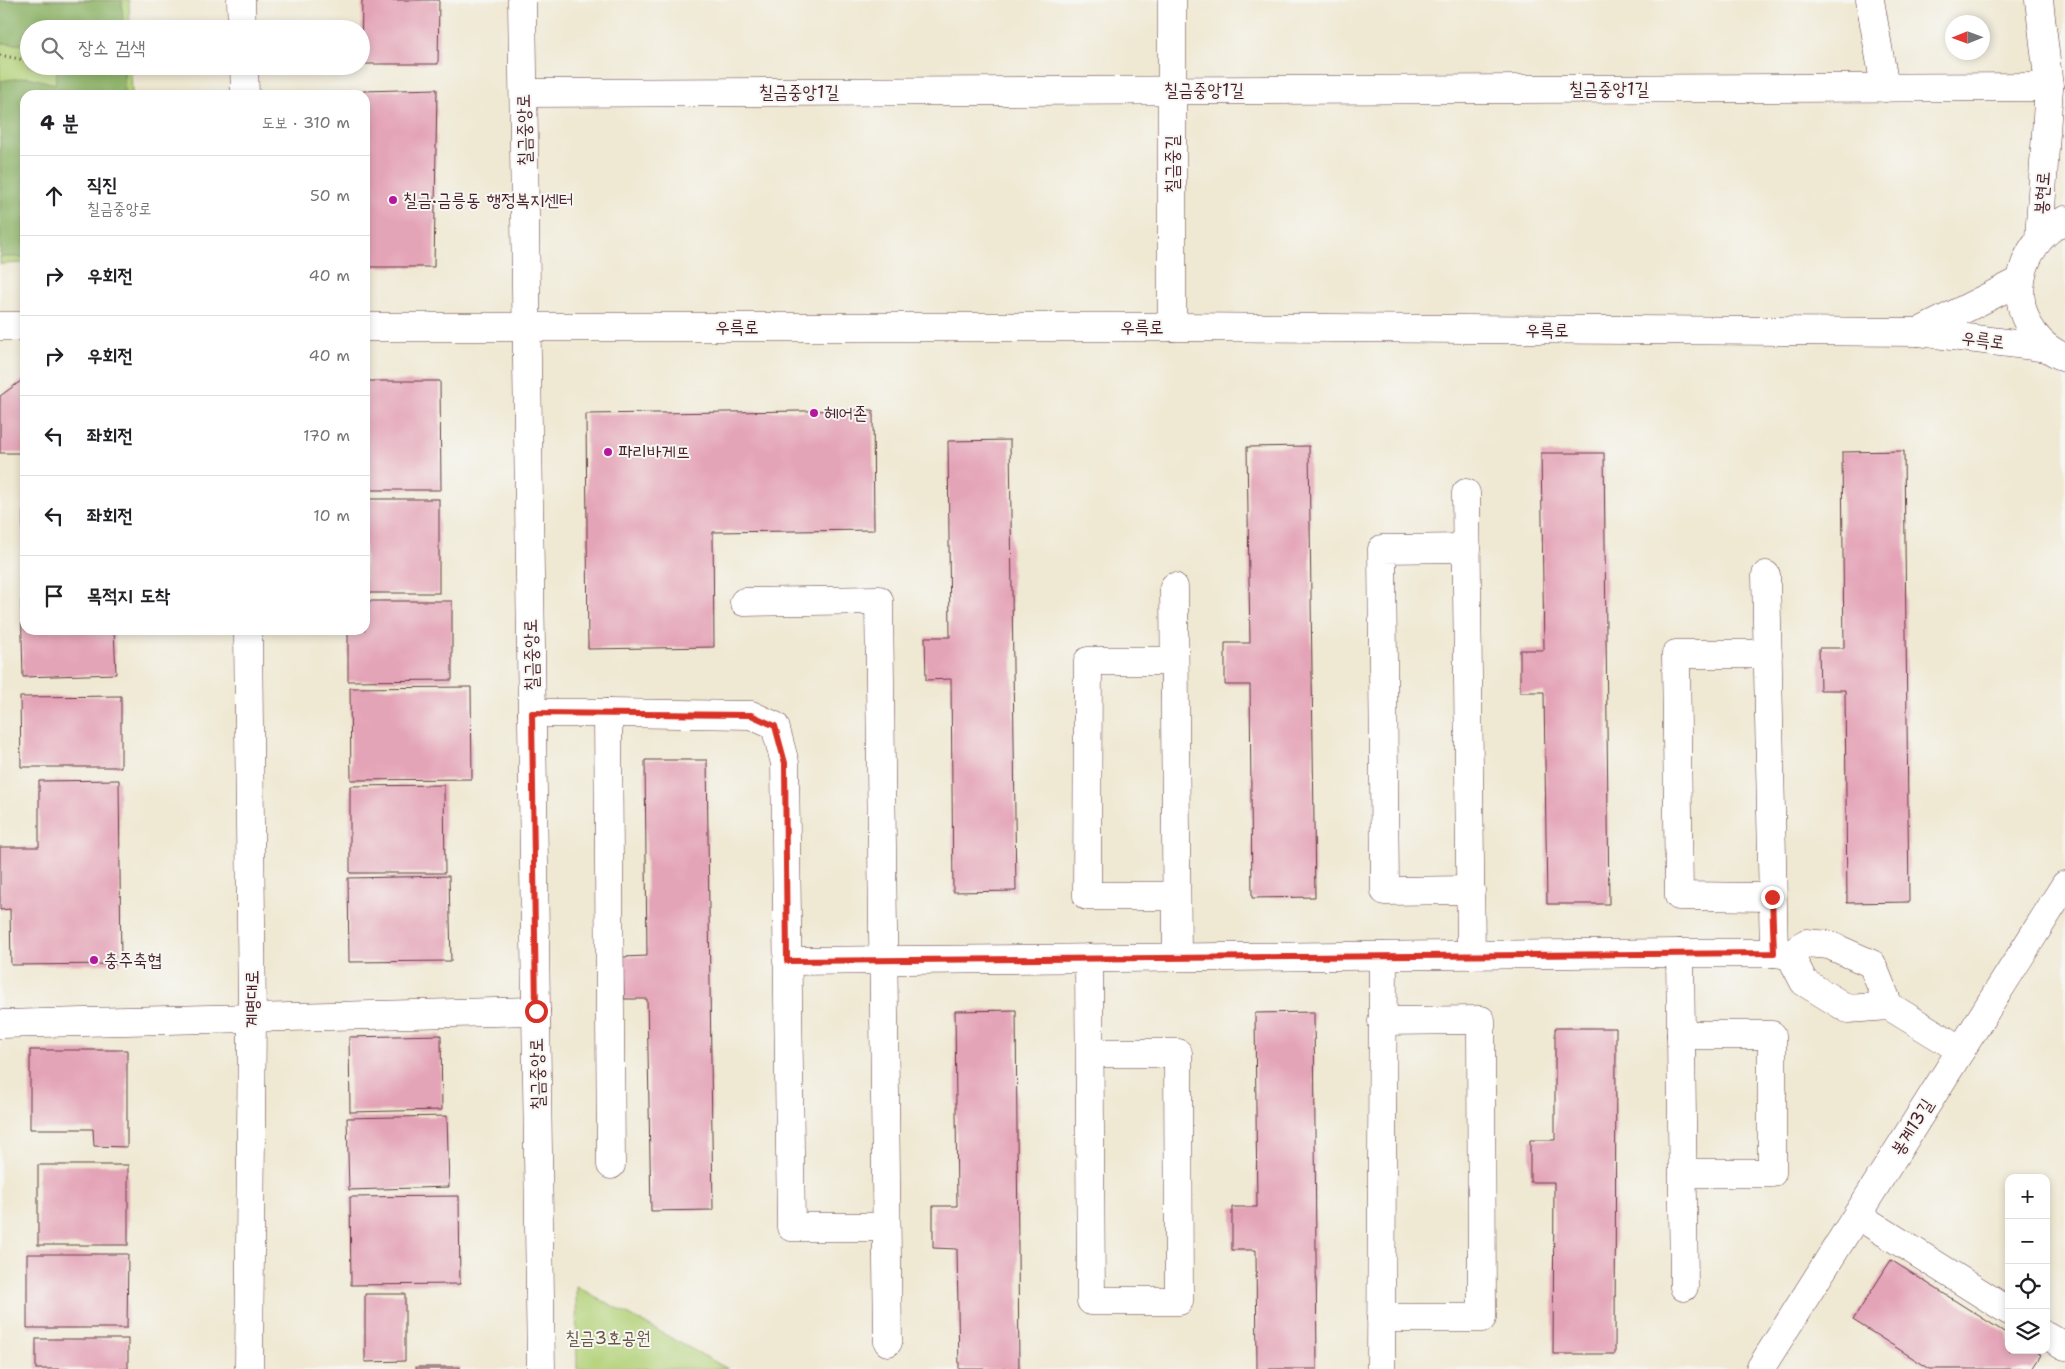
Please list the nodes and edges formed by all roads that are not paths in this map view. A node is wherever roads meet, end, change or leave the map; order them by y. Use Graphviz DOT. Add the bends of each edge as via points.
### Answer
graph roads {
  1 [pos="242,0"];
  2 [pos="522,0"];
  3 [pos="1172,0"];
  4 [pos="1870,0"];
  5 [pos="2039,0"];
  6 [pos="242,20"];
  7 [pos="244,75"];
  8 [pos="2049,87"];
  9 [pos="1885,88"];
  10 [pos="245,90"];
  11 [pos="1172,91"];
  12 [pos="524,93"];
  13 [pos="2065,119"];
  14 [pos="2065,220"];
  15 [pos="2038,239"];
  16 [pos="2020,281"];
  17 [pos="0,326"];
  18 [pos="20,326"];
  19 [pos="370,326"];
  20 [pos="527,327"];
  21 [pos="1172,327"];
  22 [pos="1919,332"];
  23 [pos="2056,353"];
  24 [pos="1466,493"];
  25 [pos="1467,548"];
  26 [pos="1766,575"];
  27 [pos="1174,588"];
  28 [pos="744,602"];
  29 [pos="248,635"];
  30 [pos="1768,654"];
  31 [pos="1174,661"];
  32 [pos="532,713"];
  33 [pos="608,713"];
  34 [pos="2065,885"];
  35 [pos="1471,890"];
  36 [pos="1176,896"];
  37 [pos="1772,897"];
  38 [pos="1680,953"];
  39 [pos="1471,954"];
  40 [pos="1782,954"];
  41 [pos="1382,956"];
  42 [pos="1177,957"];
  43 [pos="1089,958"];
  44 [pos="884,960"];
  45 [pos="787,961"];
  46 [pos="1889,1006"];
  47 [pos="536,1011"];
  48 [pos="252,1017"];
  49 [pos="1382,1021"];
  50 [pos="0,1024"];
  51 [pos="1681,1035"];
  52 [pos="1961,1050"];
  53 [pos="1090,1053"];
  54 [pos="611,1165"];
  55 [pos="1683,1173"];
  56 [pos="1857,1215"];
  57 [pos="886,1228"];
  58 [pos="1684,1287"];
  59 [pos="2006,1309"];
  60 [pos="1381,1318"];
  61 [pos="2050,1337"];
  62 [pos="888,1342"];
  63 [pos="2065,1346"];
  64 [pos="250,1369"];
  65 [pos="541,1369"];
  66 [pos="1381,1369"];
  67 [pos="1760,1369"];
  1 -- 6 [label="street"];
  2 -- 12 [label="street, 칠금중앙로"];
  3 -- 11 [label="street, 칠금중길"];
  4 -- 9 [label="street"];
  5 -- 8 [label="street, 봉현로"];
  7 -- 10 [label="street"];
  8 -- 9 [label="street, 칠금중앙1길"];
  8 -- 13 [label="street, 봉현로"];
  8 -- 15 [label="street, 봉현로"];
  9 -- 11 [label="street, 칠금중앙1길"];
  11 -- 12 [label="street, 칠금중앙1길"];
  11 -- 21 [label="street, 칠금중길"];
  12 -- 20 [label="street, 칠금중앙로"];
  14 -- 15 [label="street"];
  15 -- 16 [label="street" via="2026,258"];
  16 -- 22 [label="street, 우륵로"];
  16 -- 23 [label="street" via="2022,306 2031,329"];
  17 -- 18 [label="street"];
  19 -- 20 [label="street, 우륵로"];
  20 -- 21 [label="street, 우륵로"];
  20 -- 32 [label="street, 칠금중앙로"];
  21 -- 22 [label="street, 우륵로"];
  22 -- 23 [label="street, 우륵로"];
  24 -- 25 [label="street"];
  25 -- 35 [label="street"];
  25 -- 35 [label="street" via="1382,548 1385,891"];
  26 -- 30 [label="street"];
  27 -- 31 [label="street"];
  28 -- 44 [label="street" via="879,600"];
  29 -- 48 [label="street, 계명대로"];
  30 -- 37 [label="street"];
  30 -- 37 [label="street" via="1676,654 1679,896"];
  31 -- 36 [label="street"];
  31 -- 36 [label="street" via="1088,661 1087,896"];
  32 -- 33 [label="street"];
  32 -- 47 [label="street, 칠금중앙로"];
  33 -- 45 [label="street" via="751,715 775,726 785,763"];
  33 -- 54 [label="street"];
  34 -- 52 [label="street, 봉계13길"];
  35 -- 39 [label="street"];
  36 -- 42 [label="street"];
  37 -- 40 [label="street"];
  38 -- 39 [label="street"];
  38 -- 40 [label="street"];
  38 -- 51 [label="street"];
  39 -- 41 [label="street"];
  40 -- 46 [label="street" via="1804,982 1848,1009"];
  40 -- 46 [label="street" via="1806,944 1829,945 1872,964"];
  41 -- 42 [label="street"];
  41 -- 49 [label="street"];
  42 -- 43 [label="street"];
  43 -- 44 [label="street"];
  43 -- 53 [label="street"];
  44 -- 45 [label="street"];
  44 -- 57 [label="street"];
  45 -- 57 [label="street" via="791,1226"];
  46 -- 52 [label="street"];
  47 -- 48 [label="street"];
  47 -- 65 [label="street, 칠금중앙로"];
  48 -- 50 [label="street"];
  48 -- 64 [label="street, 계명대로"];
  49 -- 60 [label="street"];
  49 -- 60 [label="street" via="1481,1020 1482,1318"];
  51 -- 55 [label="street"];
  51 -- 55 [label="street" via="1772,1035 1772,1173"];
  52 -- 56 [label="street, 봉계13길"];
  53 -- 53 [label="street" via="1091,1301 1179,1301 1178,1053"];
  55 -- 58 [label="street"];
  56 -- 59 [label="street"];
  56 -- 67 [label="street, 봉계13길"];
  57 -- 62 [label="street"];
  60 -- 66 [label="street"];
  61 -- 63 [label="street"];
}
